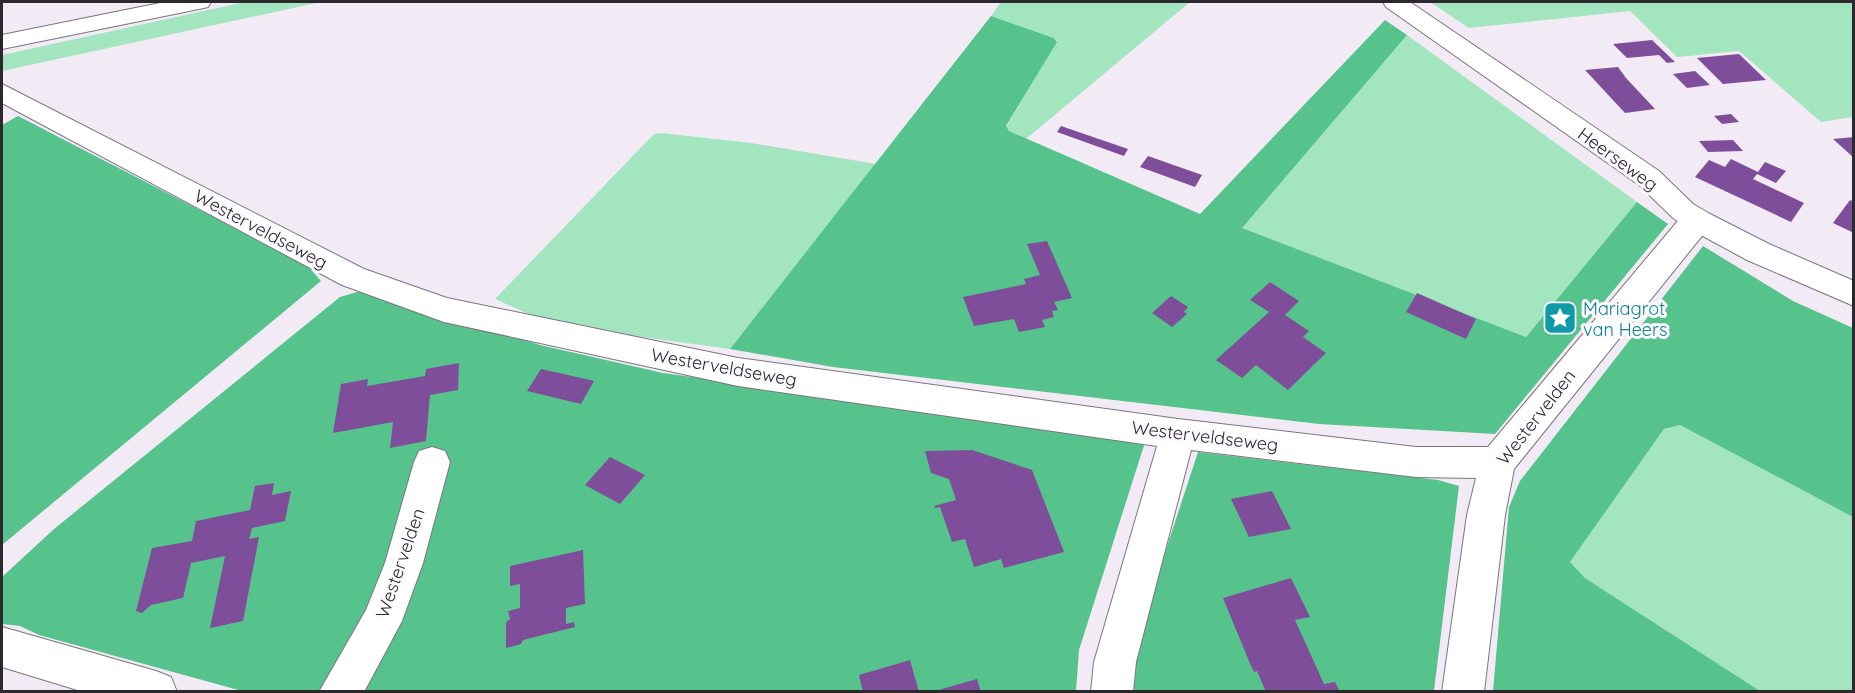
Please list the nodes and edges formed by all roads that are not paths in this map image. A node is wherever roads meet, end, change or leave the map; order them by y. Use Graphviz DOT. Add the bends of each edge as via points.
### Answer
graph roads {
  1 [pos="96,2"];
  2 [pos="199,2"];
  3 [pos="1395,2"];
  4 [pos="2,21"];
  5 [pos="2,42"];
  6 [pos="2,92"];
  7 [pos="1699,221"];
  8 [pos="1854,294"];
  9 [pos="1178,434"];
  10 [pos="432,462"];
  11 [pos="1497,463"];
  12 [pos="2,647"];
  13 [pos="156,692"];
  14 [pos="340,692"];
  15 [pos="1112,692"];
  16 [pos="1463,692"];
  1 -- 4 [label="main road"];
  2 -- 5 [label="main road"];
  3 -- 7 [label="main road, Heerseweg" via="1649,178"];
  6 -- 9 [label="main road, Westerveldseweg" via="353,277 444,310 738,372"];
  7 -- 8 [label="main road, Heerseweg"];
  7 -- 11 [label="main road, Westervelden"];
  9 -- 11 [label="main road, Westerveldseweg" via="1416,462"];
  9 -- 15 [label="main road" via="1115,662"];
  10 -- 14 [label="main road, Westervelden" via="404,563 382,621"];
  11 -- 16 [label="main road, Westervelden" via="1486,515"];
  12 -- 13 [label="main road"];
}
